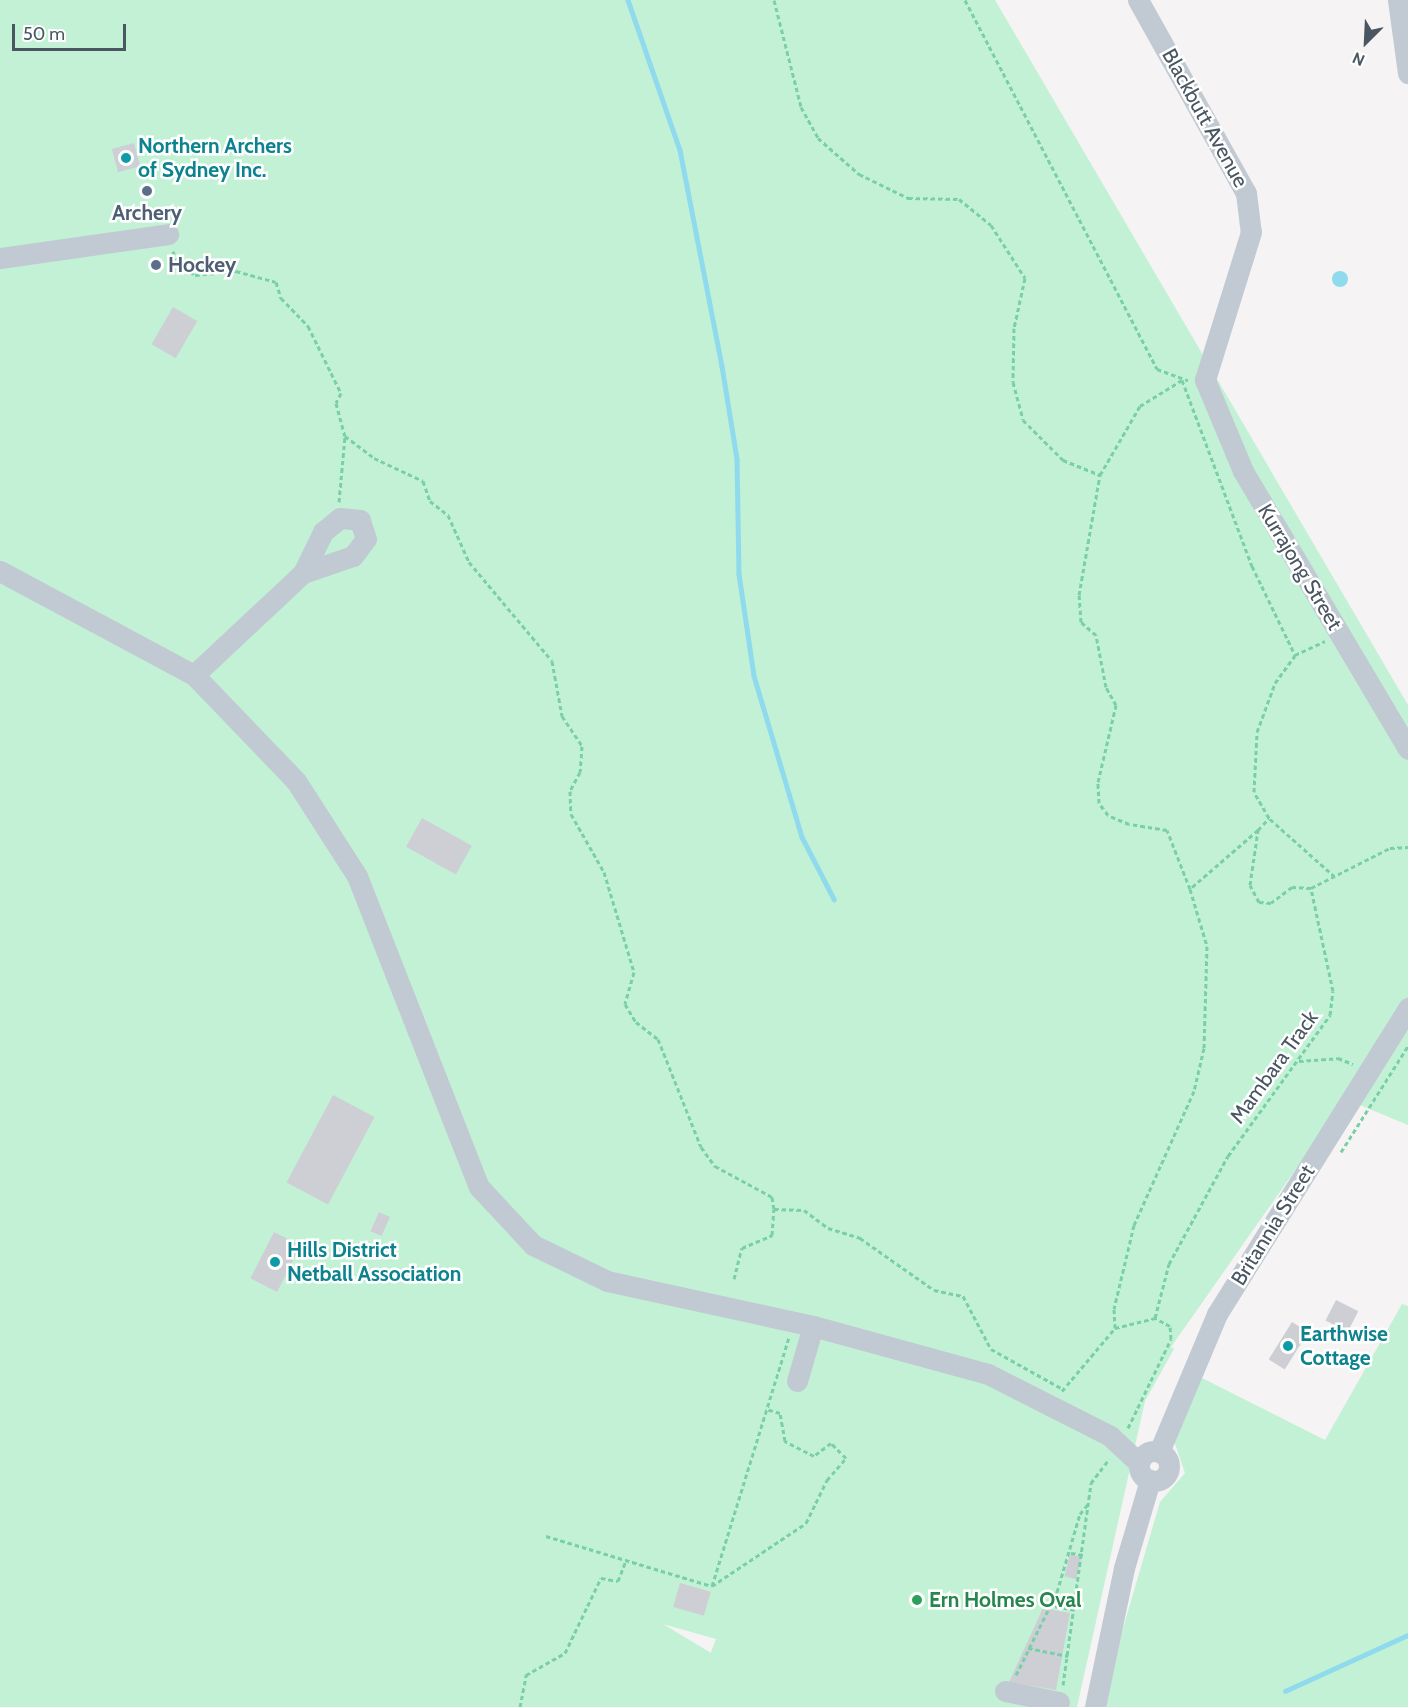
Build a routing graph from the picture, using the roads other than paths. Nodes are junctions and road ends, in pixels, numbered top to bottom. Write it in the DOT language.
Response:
graph roads {
  1 [pos="1138,0"];
  2 [pos="1398,0"];
  3 [pos="1408,72"];
  4 [pos="168,234"];
  5 [pos="0,258"];
  6 [pos="1205,380"];
  7 [pos="0,571"];
  8 [pos="303,573"];
  9 [pos="194,675"];
  10 [pos="1406,742"];
  11 [pos="1408,1008"];
  12 [pos="813,1326"];
  13 [pos="798,1382"];
  14 [pos="1145,1471"];
  15 [pos="1006,1691"];
  16 [pos="1063,1698"];
  17 [pos="1095,1707"];
  1 -- 6 [label="street, Blackbutt Avenue"];
  2 -- 3 [label="street"];
  4 -- 5 [label="street"];
  6 -- 10 [label="street, Kurrajong Street"];
  7 -- 9 [label="street"];
  8 -- 8 [label="street"];
  8 -- 9 [label="street"];
  9 -- 12 [label="street"];
  11 -- 14 [label="street, Britannia Street"];
  12 -- 13 [label="street"];
  12 -- 14 [label="street"];
  14 -- 17 [label="street"];
  15 -- 16 [label="street"];
}
